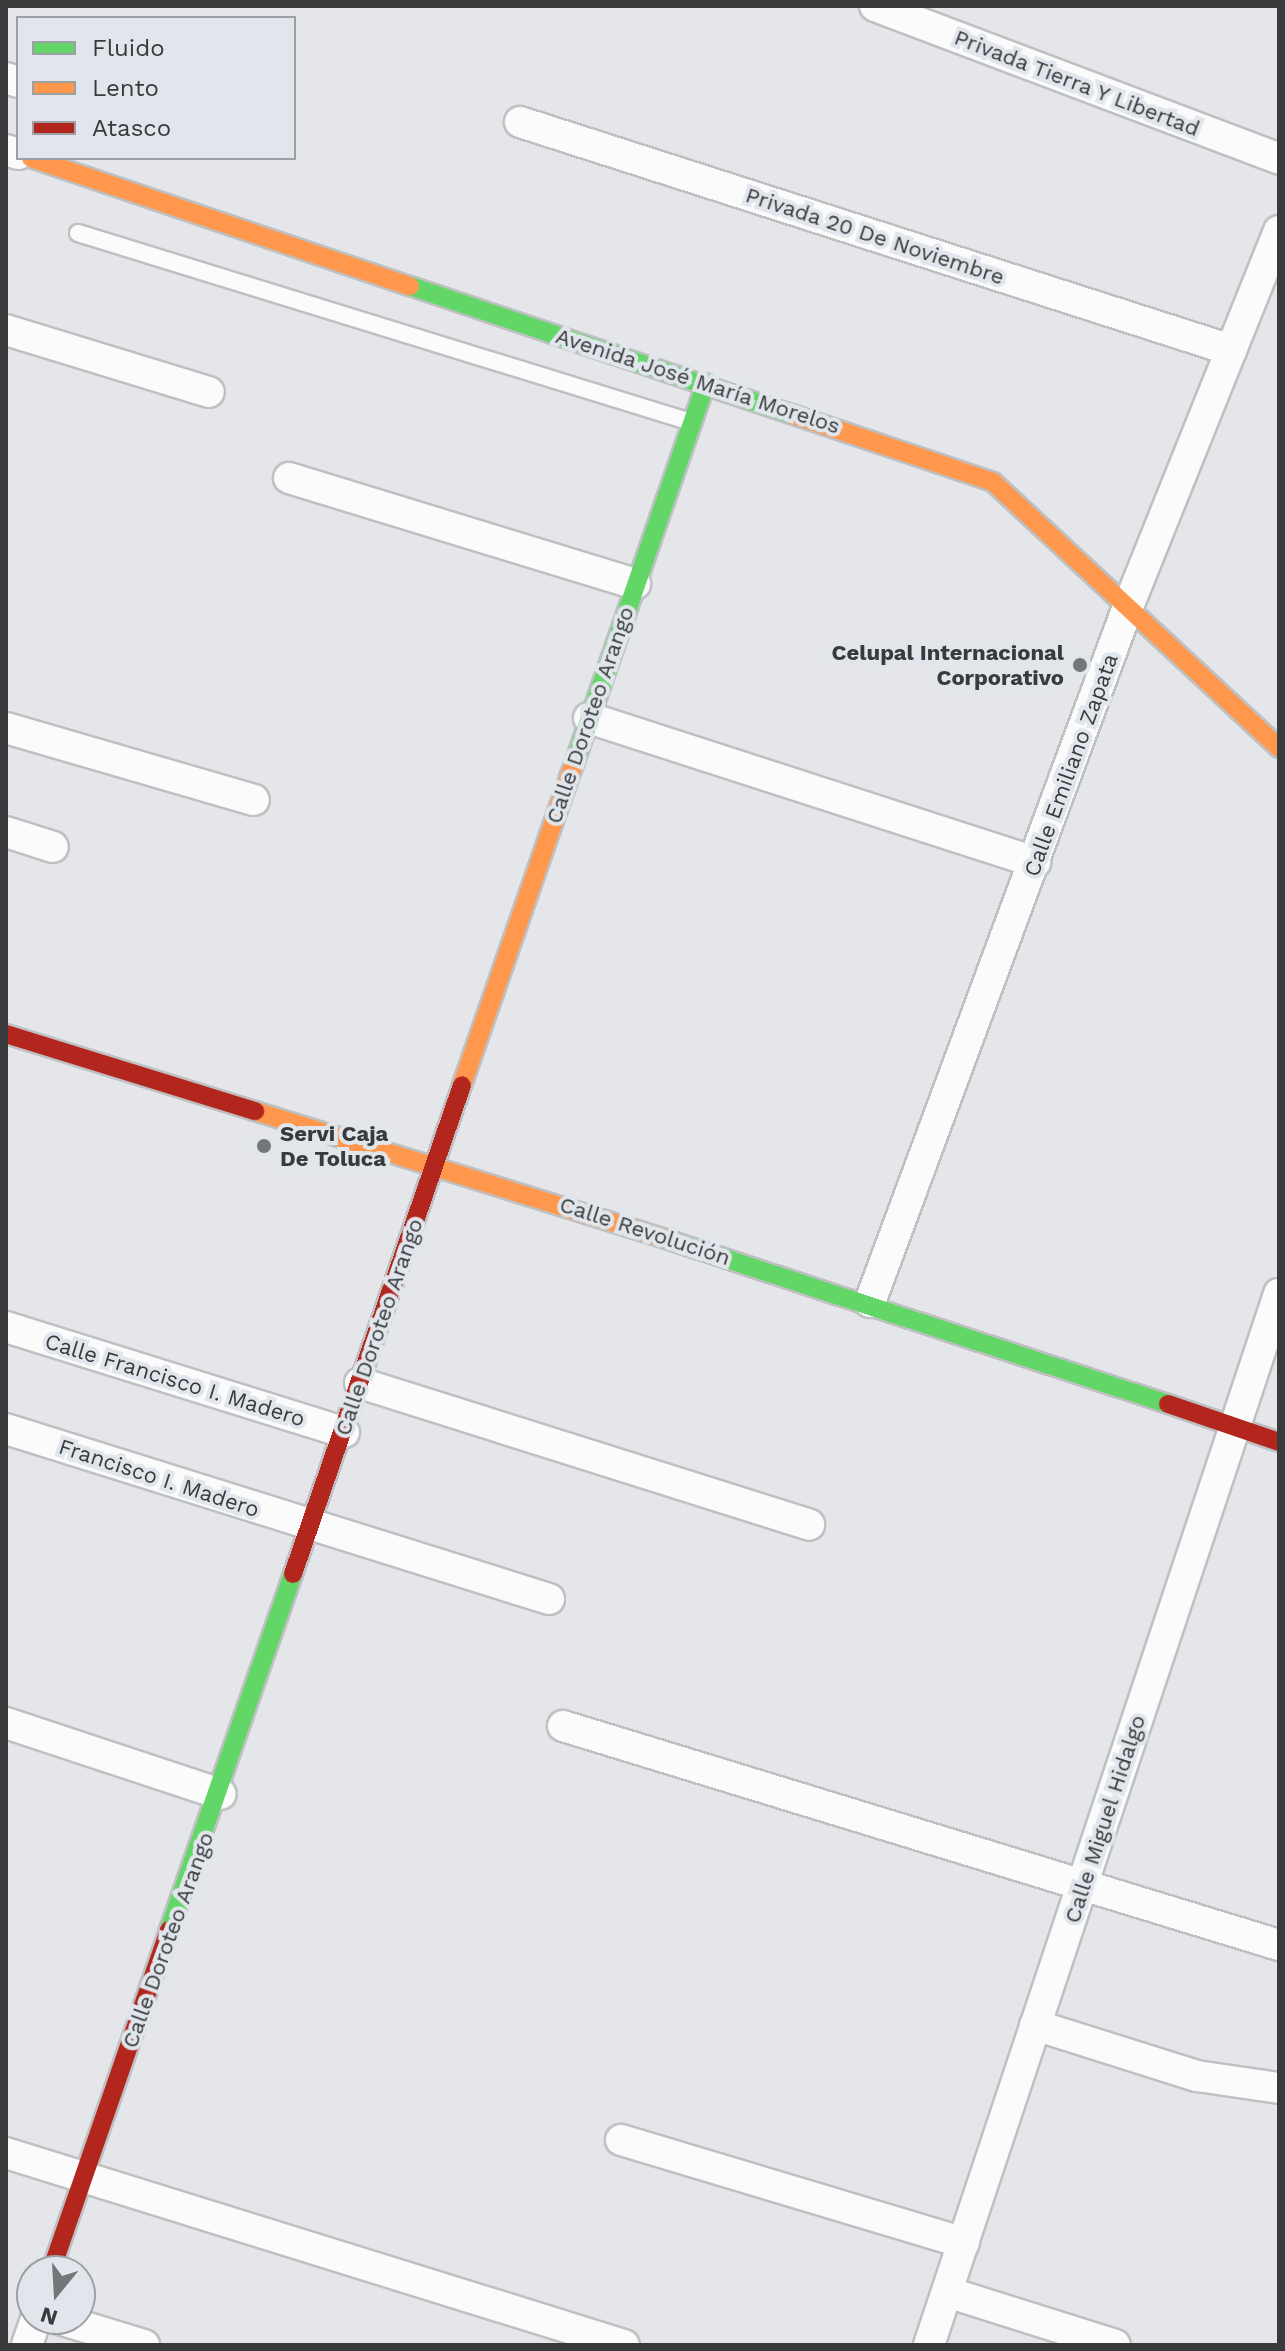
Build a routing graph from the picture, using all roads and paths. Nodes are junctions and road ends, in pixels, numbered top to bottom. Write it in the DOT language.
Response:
graph roads {
  1 [pos="875,6"];
  2 [pos="520,122"];
  3 [pos="1279,159"];
  4 [pos="37,160"];
  5 [pos="1279,231"];
  6 [pos="78,233"];
  7 [pos="6,330"];
  8 [pos="1231,350"];
  9 [pos="706,383"];
  10 [pos="209,392"];
  11 [pos="692,422"];
  12 [pos="289,478"];
  13 [pos="635,584"];
  14 [pos="1129,604"];
  15 [pos="589,718"];
  16 [pos="6,728"];
  17 [pos="1279,748"];
  18 [pos="254,800"];
  19 [pos="6,832"];
  20 [pos="53,847"];
  21 [pos="1035,862"];
  22 [pos="6,1034"];
  23 [pos="434,1163"];
  24 [pos="1279,1294"];
  25 [pos="870,1302"];
  26 [pos="6,1327"];
  27 [pos="360,1383"];
  28 [pos="1230,1427"];
  29 [pos="6,1429"];
  30 [pos="344,1432"];
  31 [pos="1279,1442"];
  32 [pos="809,1525"];
  33 [pos="313,1528"];
  34 [pos="549,1599"];
  35 [pos="6,1723"];
  36 [pos="563,1726"];
  37 [pos="221,1794"];
  38 [pos="1084,1887"];
  39 [pos="1279,1945"];
  40 [pos="1035,2025"];
  41 [pos="1279,2088"];
  42 [pos="621,2140"];
  43 [pos="6,2153"];
  44 [pos="82,2178"];
  45 [pos="964,2243"];
  46 [pos="56,2255"];
  47 [pos="947,2292"];
  48 [pos="96,2330"];
  49 [pos="144,2345"];
  50 [pos="624,2345"];
  51 [pos="929,2345"];
  52 [pos="1115,2345"];
  1 -- 3 [label="street, Privada Tierra Y Libertad"];
  2 -- 8 [label="street, Privada 20 De Noviembre"];
  4 -- 9 [label="street, Avenida José María Morelos"];
  5 -- 8 [label="street, Calle Emiliano Zapata"];
  6 -- 11 [label="lane"];
  7 -- 10 [label="street"];
  8 -- 14 [label="street, Calle Emiliano Zapata"];
  9 -- 11 [label="street, Calle Doroteo Arango"];
  9 -- 14 [label="street, Avenida José María Morelos"];
  11 -- 13 [label="street, Calle Doroteo Arango"];
  12 -- 13 [label="street"];
  13 -- 15 [label="street, Calle Doroteo Arango"];
  14 -- 17 [label="street, Avenida José María Morelos"];
  14 -- 21 [label="street, Calle Emiliano Zapata"];
  15 -- 21 [label="street"];
  15 -- 23 [label="street, Calle Doroteo Arango"];
  16 -- 18 [label="street"];
  19 -- 20 [label="street"];
  21 -- 25 [label="street, Calle Emiliano Zapata"];
  22 -- 23 [label="street, Calle Revolución"];
  23 -- 25 [label="street, Calle Revolución"];
  23 -- 27 [label="street, Calle Doroteo Arango"];
  24 -- 28 [label="street, Calle Miguel Hidalgo"];
  25 -- 28 [label="street, Calle Revolución"];
  26 -- 30 [label="street, Calle Francisco I. Madero"];
  27 -- 30 [label="street, Calle Doroteo Arango"];
  27 -- 32 [label="street"];
  28 -- 31 [label="street, Calle Revolución"];
  28 -- 38 [label="street, Calle Miguel Hidalgo"];
  29 -- 33 [label="street, Francisco I. Madero"];
  30 -- 33 [label="street, Calle Doroteo Arango"];
  33 -- 34 [label="street, Francisco I. Madero"];
  33 -- 37 [label="street, Calle Doroteo Arango"];
  35 -- 37 [label="street"];
  36 -- 38 [label="street"];
  37 -- 44 [label="street, Calle Doroteo Arango"];
  38 -- 39 [label="street"];
  38 -- 40 [label="street, Calle Miguel Hidalgo"];
  40 -- 41 [label="street"];
  40 -- 45 [label="street, Calle Miguel Hidalgo"];
  42 -- 45 [label="street"];
  43 -- 44 [label="street"];
  44 -- 46 [label="street, Calle Doroteo Arango"];
  44 -- 50 [label="street"];
  45 -- 47 [label="street, Calle Miguel Hidalgo"];
  47 -- 51 [label="street, Calle Miguel Hidalgo"];
  47 -- 52 [label="street"];
  48 -- 49 [label="street"];
}
